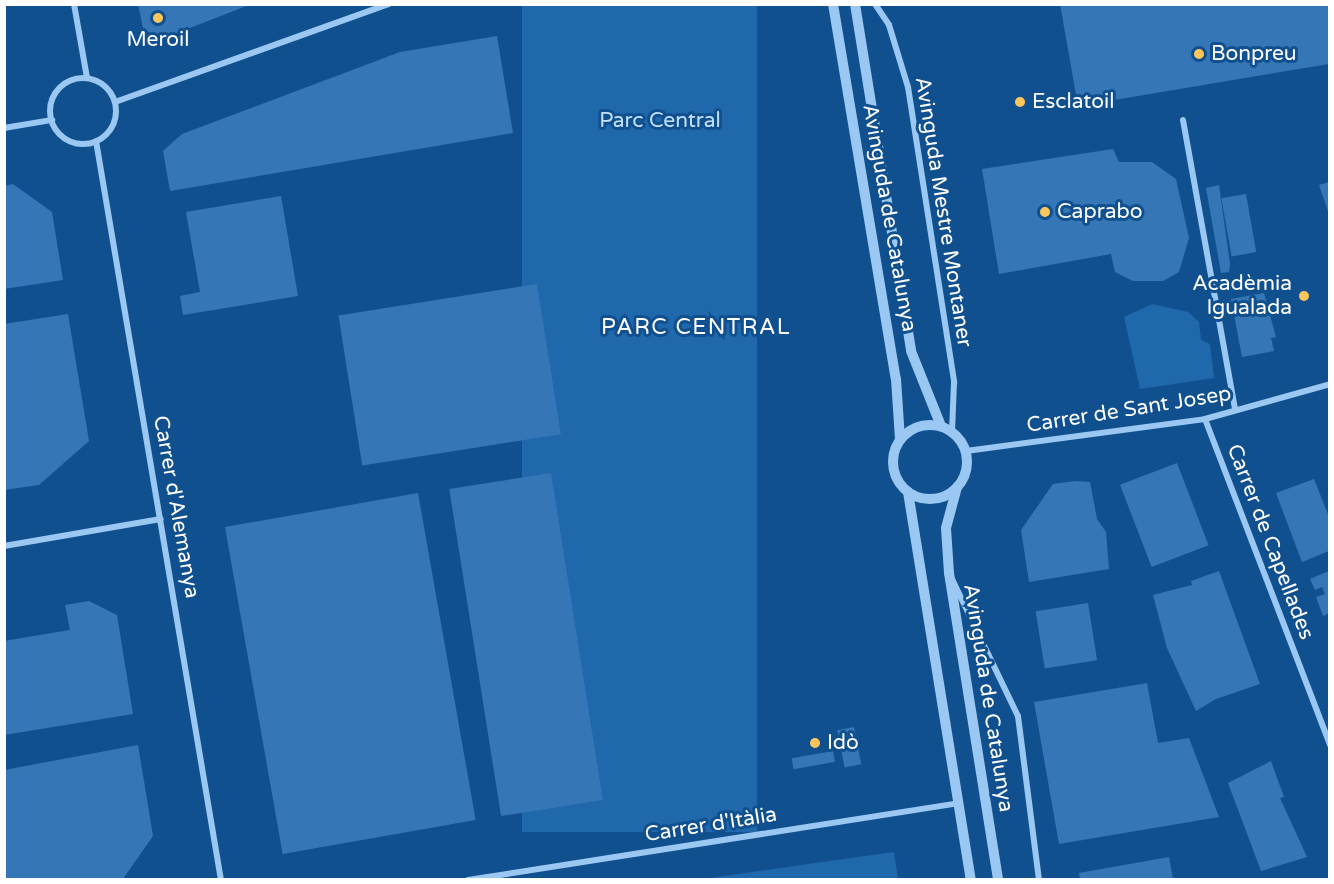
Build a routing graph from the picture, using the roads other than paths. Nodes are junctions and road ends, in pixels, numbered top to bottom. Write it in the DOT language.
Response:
graph roads {
  1 [pos="74,4"];
  2 [pos="389,4"];
  3 [pos="833,4"];
  4 [pos="855,4"];
  5 [pos="875,4"];
  6 [pos="87,78"];
  7 [pos="115,102"];
  8 [pos="52,120"];
  9 [pos="1183,120"];
  10 [pos="4,128"];
  11 [pos="96,141"];
  12 [pos="1329,384"];
  13 [pos="1235,410"];
  14 [pos="1204,419"];
  15 [pos="941,426"];
  16 [pos="952,432"];
  17 [pos="900,439"];
  18 [pos="966,452"];
  19 [pos="957,487"];
  20 [pos="908,492"];
  21 [pos="161,519"];
  22 [pos="4,546"];
  23 [pos="949,573"];
  24 [pos="1329,745"];
  25 [pos="958,803"];
  26 [pos="221,879"];
  27 [pos="468,879"];
  28 [pos="971,879"];
  29 [pos="998,879"];
  30 [pos="1039,879"];
  1 -- 6 [label="street"];
  2 -- 7 [label="street"];
  3 -- 17 [label="street, Avinguda de Catalunya"];
  4 -- 15 [label="street, Avinguda de Catalunya"];
  5 -- 16 [label="street, Avinguda Mestre Montaner"];
  6 -- 7 [label="street"];
  6 -- 8 [label="street"];
  7 -- 11 [label="street"];
  8 -- 10 [label="street"];
  8 -- 11 [label="street"];
  9 -- 13 [label="street"];
  11 -- 21 [label="street, Carrer d'Alemanya"];
  12 -- 13 [label="street, Carrer de Sant Josep"];
  13 -- 14 [label="street, Carrer de Sant Josep"];
  14 -- 18 [label="street, Carrer de Sant Josep"];
  14 -- 24 [label="street, Carrer de Capellades"];
  15 -- 16 [label="street"];
  15 -- 17 [label="street"];
  16 -- 18 [label="street"];
  17 -- 20 [label="street"];
  18 -- 19 [label="street"];
  19 -- 20 [label="street"];
  19 -- 23 [label="street, Avinguda de Catalunya"];
  20 -- 25 [label="street"];
  21 -- 22 [label="street"];
  21 -- 26 [label="street, Carrer d'Alemanya"];
  23 -- 29 [label="street, Avinguda de Catalunya"];
  23 -- 30 [label="street"];
  25 -- 27 [label="street, Carrer d'Itàlia"];
  25 -- 28 [label="street"];
}
